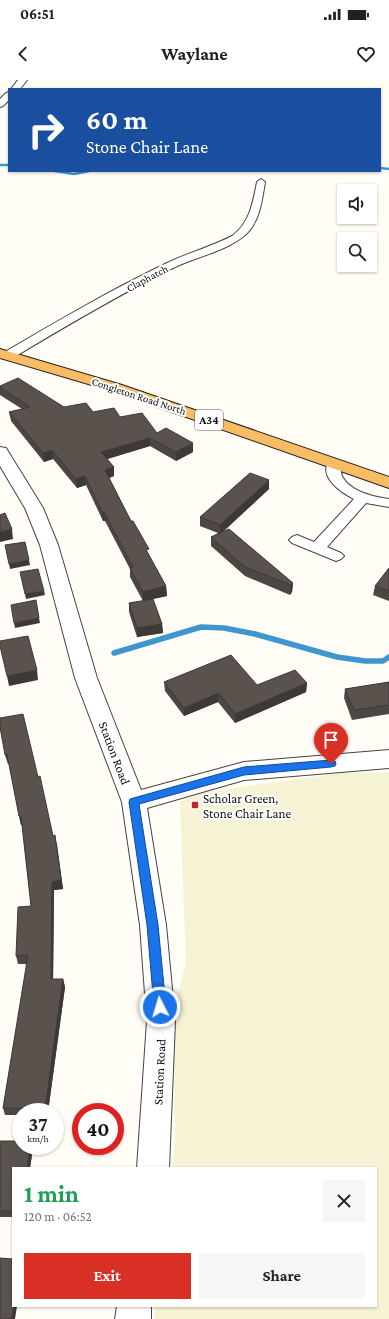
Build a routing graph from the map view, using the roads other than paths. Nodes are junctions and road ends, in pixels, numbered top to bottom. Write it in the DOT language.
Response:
graph roads {
  1 [pos="23,80"];
  2 [pos="16,88"];
  3 [pos="8,96"];
  4 [pos="0,104"];
  5 [pos="261,182"];
  6 [pos="3,355"];
  7 [pos="0,452"];
  8 [pos="334,464"];
  9 [pos="389,483"];
  10 [pos="363,497"];
  11 [pos="389,503"];
  12 [pos="297,540"];
  13 [pos="317,548"];
  14 [pos="336,556"];
  15 [pos="389,759"];
  16 [pos="134,802"];
  17 [pos="153,1167"];
  18 [pos="134,1307"];
  19 [pos="133,1319"];
  1 -- 2 [label="street"];
  3 -- 4 [label="street"];
  5 -- 6 [label="street, Claphatch"];
  6 -- 8 [label="highway, Congleton Road North / A34"];
  7 -- 16 [label="street, Station Road"];
  8 -- 9 [label="highway, Congleton Road North / A34"];
  8 -- 10 [label="street"];
  10 -- 11 [label="street"];
  10 -- 13 [label="street"];
  12 -- 13 [label="street"];
  13 -- 14 [label="street"];
  15 -- 16 [label="street"];
  16 -- 17 [label="street, Station Road"];
  18 -- 19 [label="street"];
}
